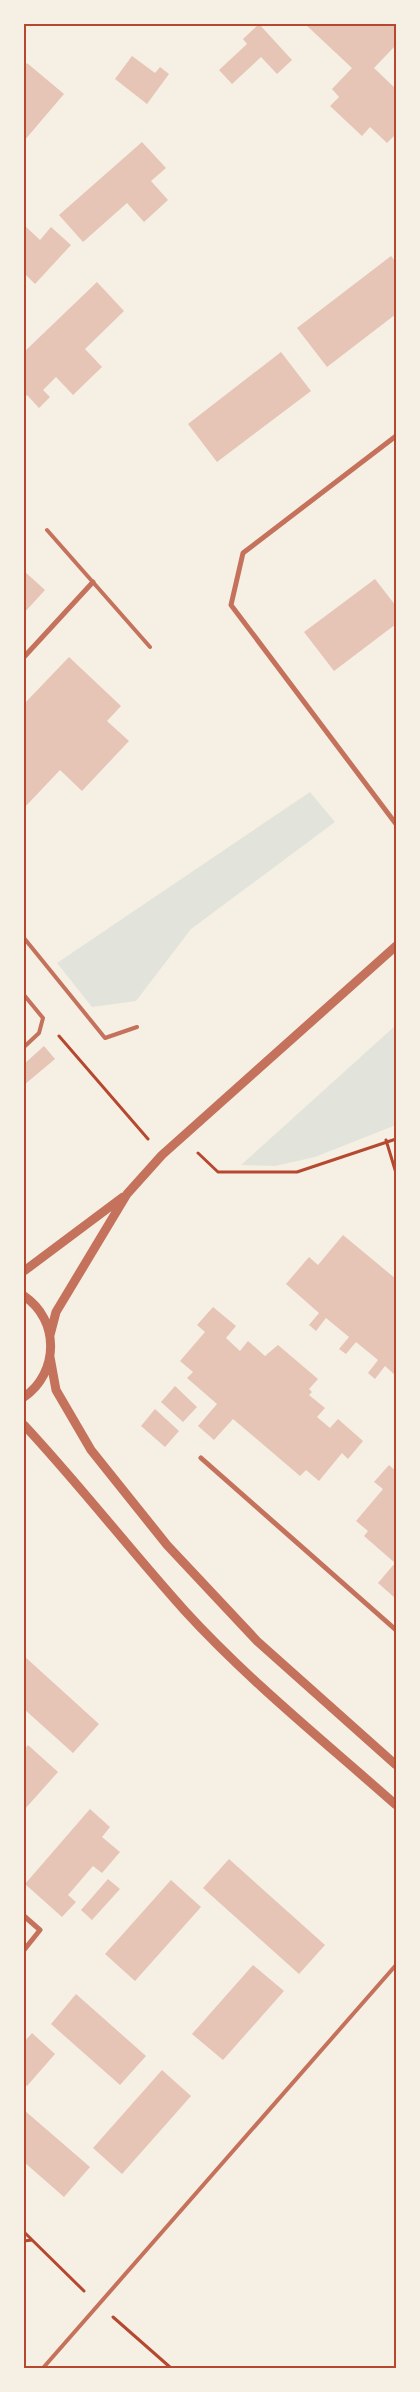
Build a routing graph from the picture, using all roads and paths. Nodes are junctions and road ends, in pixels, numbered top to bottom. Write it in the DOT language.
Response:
graph roads {
  1 [pos="396,436"];
  2 [pos="46,530"];
  3 [pos="93,582"];
  4 [pos="150,647"];
  5 [pos="24,657"];
  6 [pos="396,824"];
  7 [pos="24,938"];
  8 [pos="396,946"];
  9 [pos="24,995"];
  10 [pos="44,1018"];
  11 [pos="137,1027"];
  12 [pos="24,1047"];
  13 [pos="181,1135"];
  14 [pos="396,1138"];
  15 [pos="386,1140"];
  16 [pos="162,1154"];
  17 [pos="396,1172"];
  18 [pos="127,1194"];
  19 [pos="24,1271"];
  20 [pos="24,1296"];
  21 [pos="50,1335"];
  22 [pos="50,1358"];
  23 [pos="24,1397"];
  24 [pos="24,1425"];
  25 [pos="201,1458"];
  26 [pos="396,1630"];
  27 [pos="396,1765"];
  28 [pos="396,1805"];
  29 [pos="24,1916"];
  30 [pos="24,1950"];
  31 [pos="396,1965"];
  32 [pos="33,2240"];
  33 [pos="24,2241"];
  34 [pos="43,2368"];
  1 -- 6 [label="street"];
  2 -- 3 [label="lane"];
  3 -- 4 [label="lane"];
  3 -- 5 [label="street"];
  7 -- 11 [label="lane"];
  8 -- 13 [label="street"];
  9 -- 10 [label="lane"];
  10 -- 12 [label="lane"];
  10 -- 16 [label="path"];
  13 -- 15 [label="path"];
  13 -- 16 [label="street"];
  14 -- 15 [label="path"];
  15 -- 17 [label="path"];
  16 -- 18 [label="street"];
  18 -- 19 [label="street"];
  18 -- 21 [label="street"];
  20 -- 21 [label="street"];
  21 -- 22 [label="street"];
  22 -- 23 [label="street"];
  22 -- 27 [label="street"];
  24 -- 28 [label="street"];
  25 -- 26 [label="street"];
  29 -- 30 [label="street"];
  31 -- 34 [label="lane"];
  32 -- 33 [label="path"];
}
